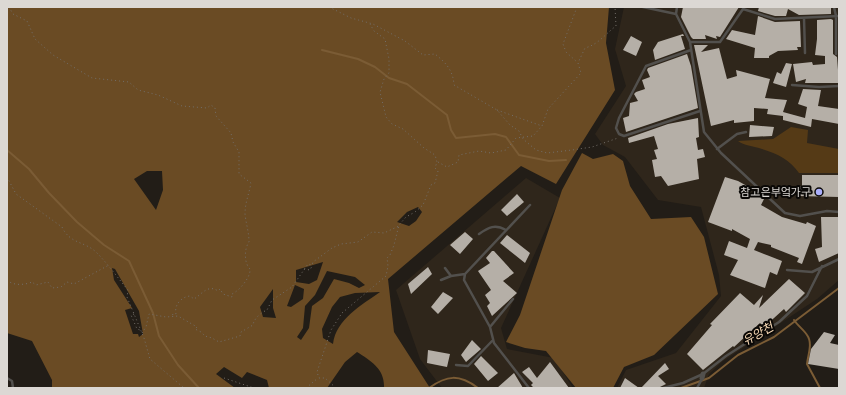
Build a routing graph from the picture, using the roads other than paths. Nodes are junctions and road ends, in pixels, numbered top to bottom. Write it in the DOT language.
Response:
graph roads {
  1 [pos="643,7"];
  2 [pos="677,7"];
  3 [pos="834,7"];
  4 [pos="743,8"];
  5 [pos="676,14"];
  6 [pos="837,16"];
  7 [pos="804,18"];
  8 [pos="690,42"];
  9 [pos="691,50"];
  10 [pos="805,53"];
  11 [pos="836,54"];
  12 [pos="792,85"];
  13 [pos="839,86"];
  14 [pos="700,111"];
  15 [pos="746,132"];
  16 [pos="717,149"];
  17 [pos="530,205"];
  18 [pos="839,212"];
  19 [pos="506,230"];
  20 [pos="479,234"];
  21 [pos="839,258"];
  22 [pos="822,266"];
  23 [pos="445,268"];
  24 [pos="787,270"];
  25 [pos="465,274"];
  26 [pos="451,276"];
  27 [pos="441,280"];
  28 [pos="513,299"];
  29 [pos="490,327"];
  30 [pos="493,340"];
  31 [pos="456,365"];
  32 [pos="703,376"];
  33 [pos="7,378"];
  34 [pos="13,388"];
  35 [pos="530,388"];
  36 [pos="663,388"];
  37 [pos="697,388"];
  1 -- 5 [label="lane"];
  2 -- 5 [label="lane"];
  3 -- 6 [label="lane"];
  4 -- 7 [label="lane"];
  4 -- 8 [label="lane"];
  5 -- 8 [label="lane"];
  6 -- 7 [label="lane"];
  6 -- 11 [label="lane"];
  7 -- 10 [label="lane"];
  8 -- 9 [label="lane"];
  9 -- 14 [label="lane"];
  9 -- 14 [label="lane"];
  12 -- 13 [label="lane"];
  14 -- 16 [label="lane"];
  15 -- 16 [label="lane"];
  16 -- 18 [label="lane"];
  17 -- 19 [label="lane"];
  19 -- 20 [label="lane"];
  19 -- 25 [label="lane"];
  21 -- 22 [label="lane"];
  22 -- 24 [label="lane"];
  22 -- 32 [label="lane"];
  23 -- 26 [label="lane"];
  25 -- 26 [label="lane"];
  25 -- 29 [label="lane"];
  26 -- 27 [label="lane"];
  28 -- 29 [label="lane"];
  29 -- 30 [label="lane"];
  30 -- 31 [label="lane"];
  30 -- 35 [label="lane"];
  32 -- 36 [label="lane"];
  32 -- 37 [label="lane"];
  33 -- 34 [label="lane"];
}
